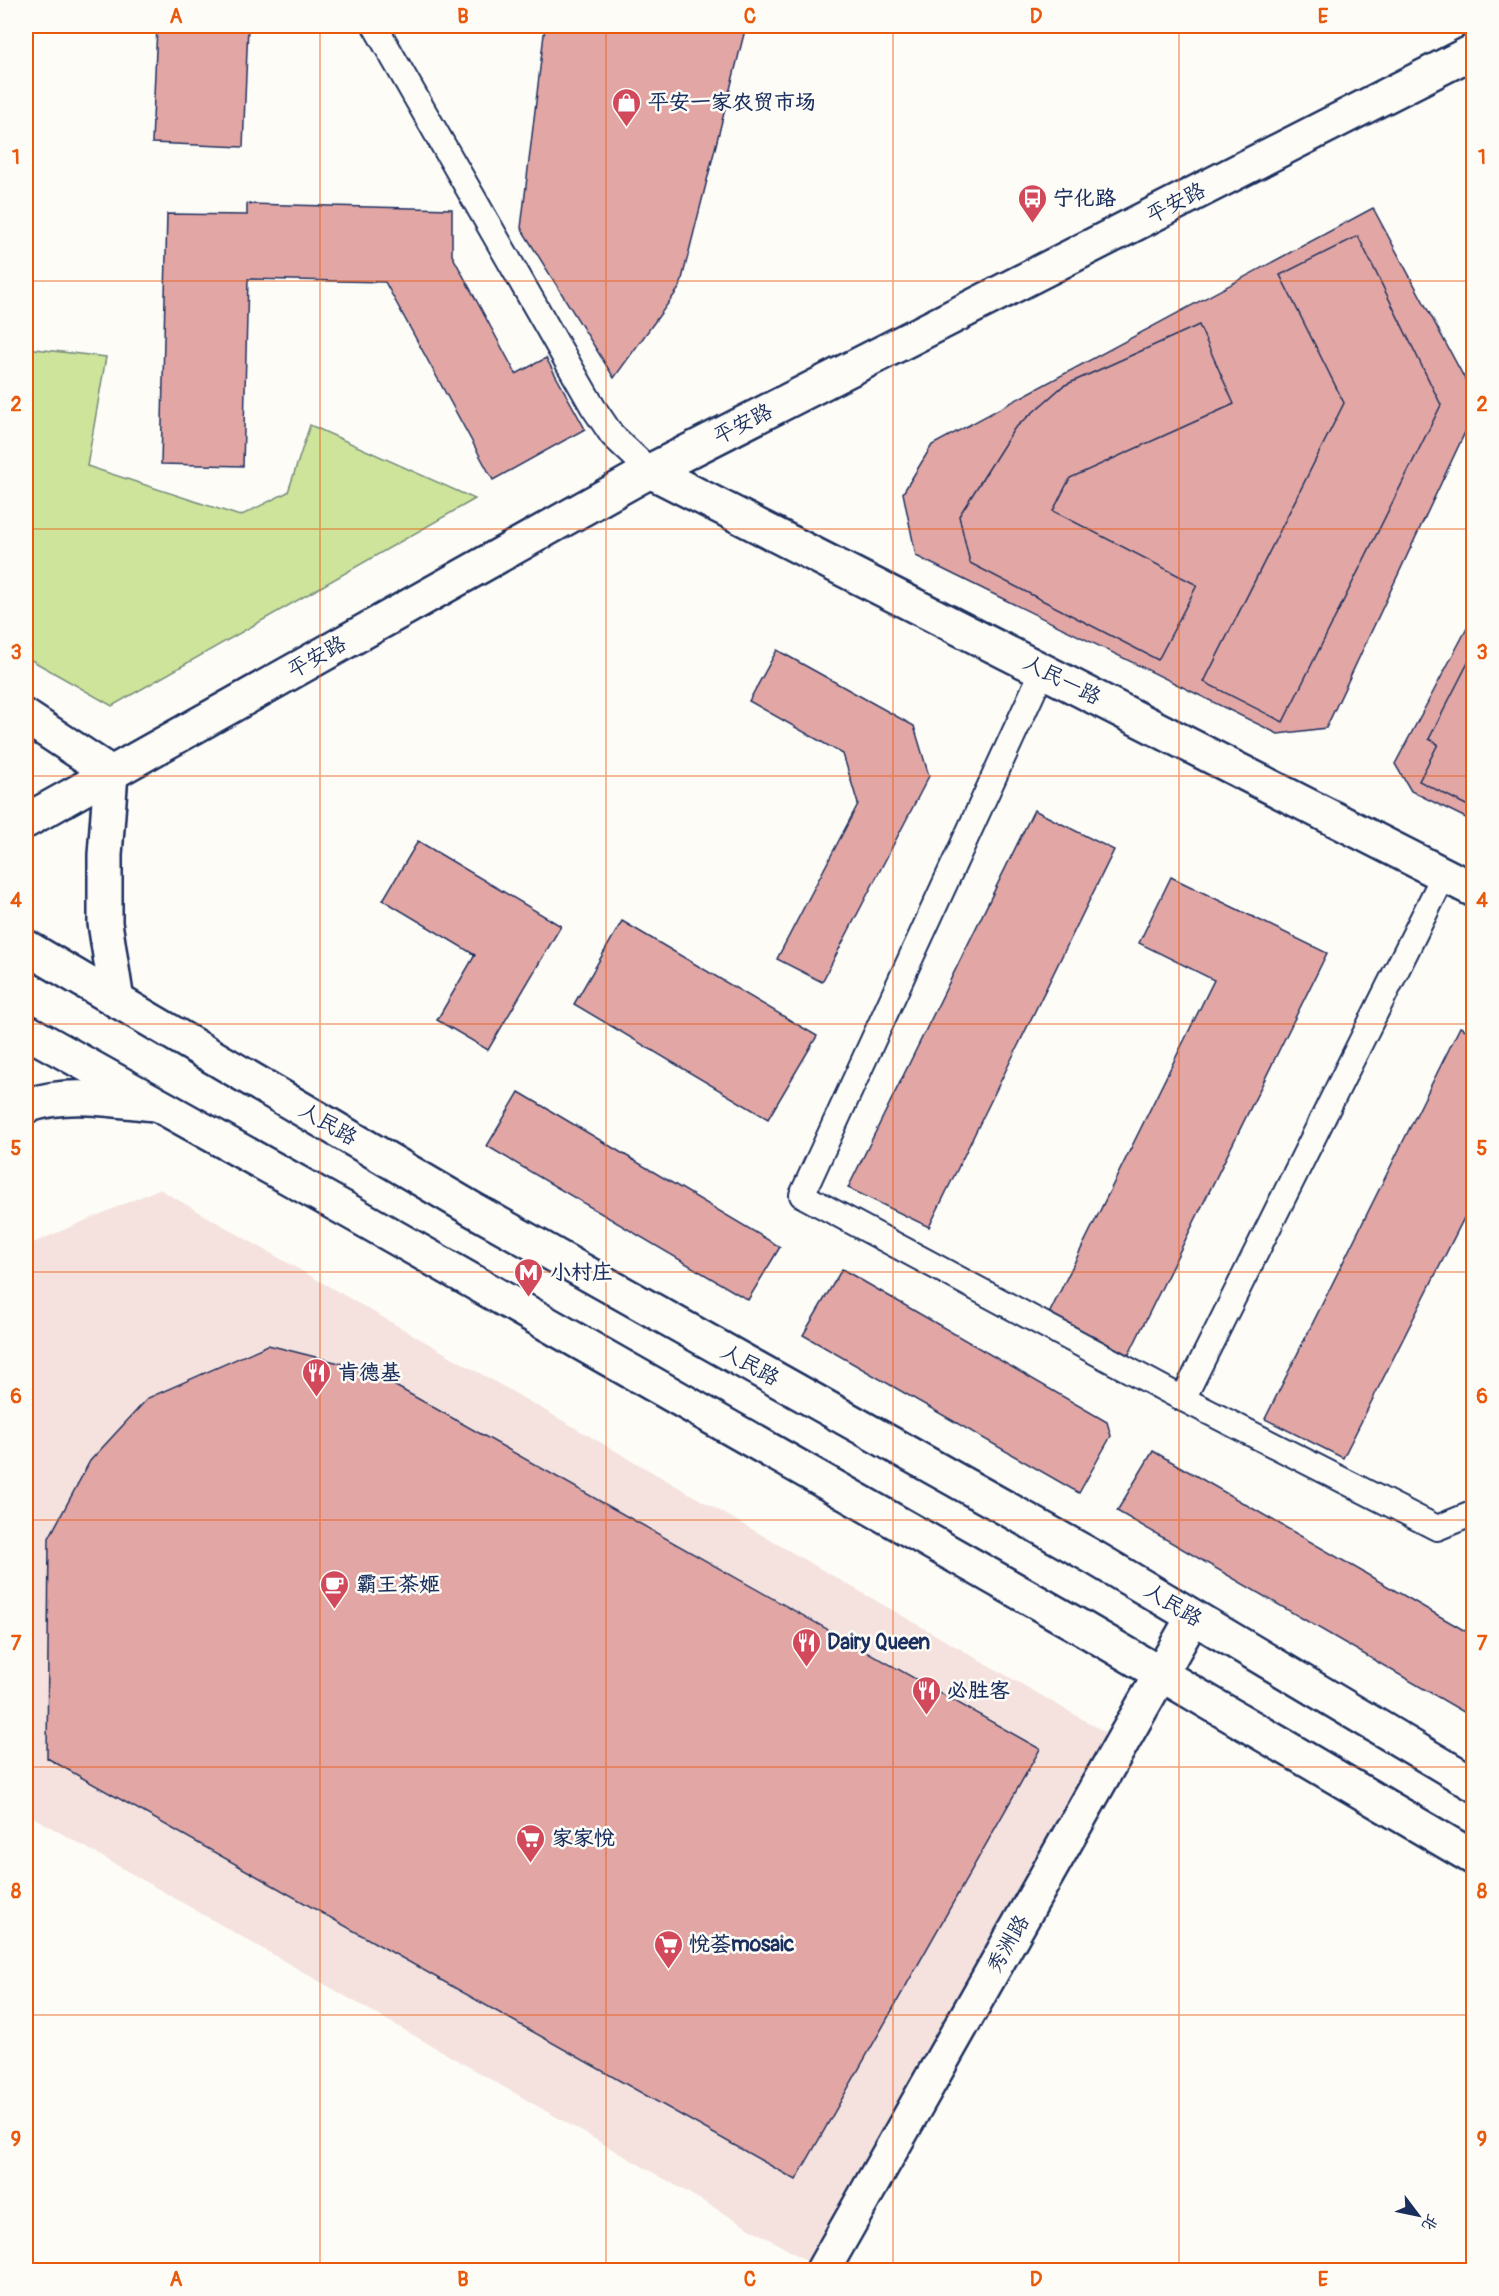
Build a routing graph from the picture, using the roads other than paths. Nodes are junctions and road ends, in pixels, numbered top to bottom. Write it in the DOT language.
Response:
graph roads {
  1 [pos="375,26"];
  2 [pos="1473,51"];
  3 [pos="650,471"];
  4 [pos="1042,670"];
  5 [pos="26,717"];
  6 [pos="111,773"];
  7 [pos="26,821"];
  8 [pos="1444,875"];
  9 [pos="1473,890"];
  10 [pos="26,947"];
  11 [pos="117,1001"];
  12 [pos="26,1031"];
  13 [pos="154,1104"];
  14 [pos="26,1106"];
  15 [pos="1184,1399"];
  16 [pos="1473,1513"];
  17 [pos="1193,1617"];
  18 [pos="1162,1674"];
  19 [pos="1473,1784"];
  20 [pos="1473,1858"];
  21 [pos="823,2271"];
  1 -- 3 [label="lane"];
  2 -- 3 [label="main road, 平安路"];
  3 -- 4 [label="main road, 人民一路"];
  3 -- 6 [label="main road, 平安路"];
  4 -- 8 [label="main road, 人民一路"];
  4 -- 15 [label="lane"];
  5 -- 6 [label="main road"];
  6 -- 7 [label="main road, 平安路"];
  6 -- 11 [label="main road"];
  8 -- 9 [label="main road, 人民一路"];
  8 -- 15 [label="lane"];
  10 -- 11 [label="main road, 人民路"];
  11 -- 17 [label="main road, 人民路"];
  12 -- 13 [label="main road"];
  13 -- 14 [label="main road"];
  13 -- 18 [label="main road"];
  15 -- 16 [label="lane"];
  17 -- 18 [label="main road, 秀洲路"];
  17 -- 19 [label="main road, 人民路"];
  18 -- 20 [label="main road"];
  18 -- 21 [label="main road, 秀洲路"];
}
